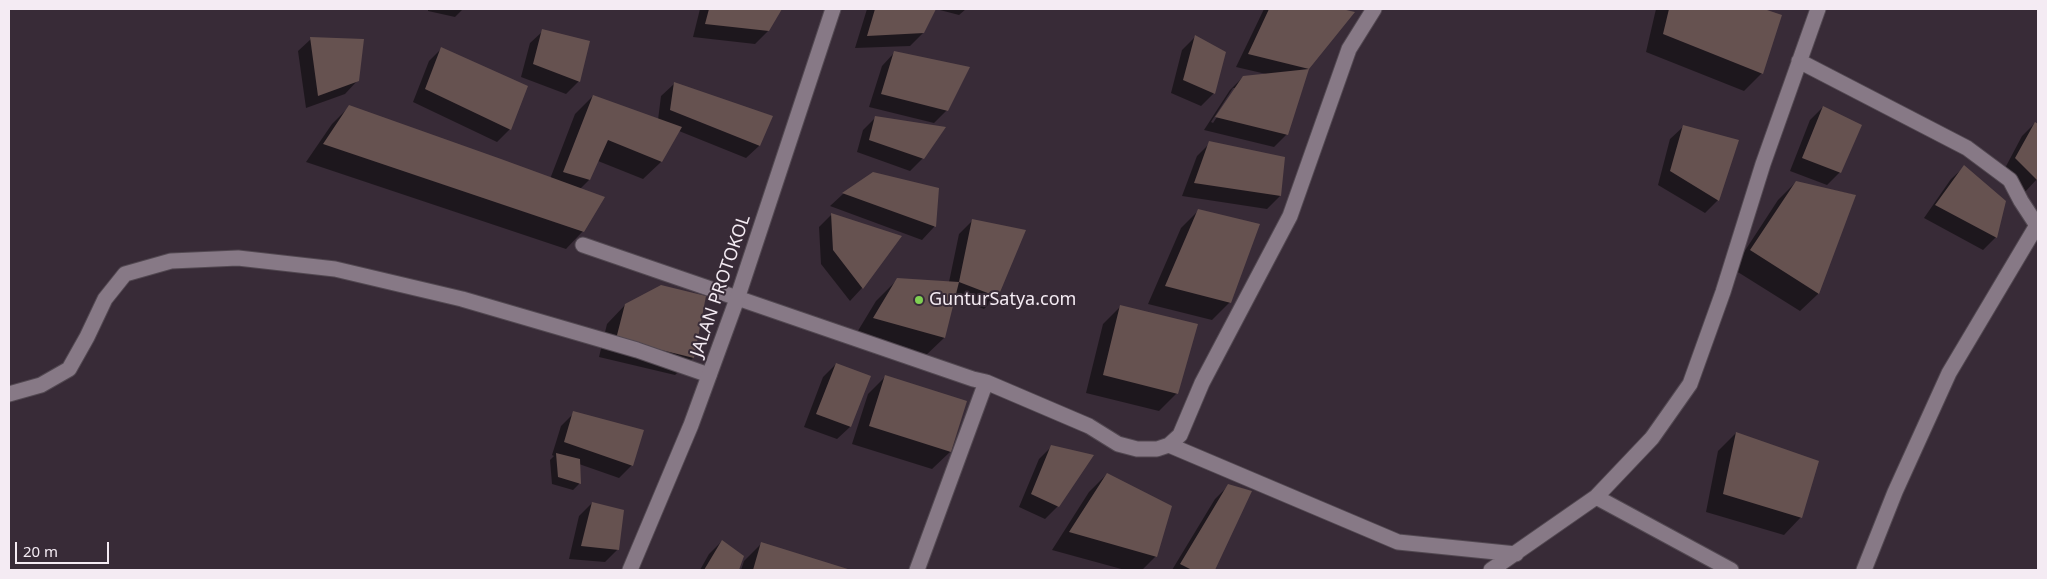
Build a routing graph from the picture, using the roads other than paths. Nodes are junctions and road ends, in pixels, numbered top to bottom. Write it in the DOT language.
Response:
graph roads {
  1 [pos="833,9"];
  2 [pos="1374,9"];
  3 [pos="1818,9"];
  4 [pos="1799,62"];
  5 [pos="2037,226"];
  6 [pos="583,246"];
  7 [pos="737,299"];
  8 [pos="709,375"];
  9 [pos="986,382"];
  10 [pos="9,394"];
  11 [pos="1169,445"];
  12 [pos="1596,497"];
  13 [pos="1516,554"];
  14 [pos="630,570"];
  15 [pos="917,570"];
  16 [pos="1491,570"];
  17 [pos="1732,570"];
  18 [pos="1864,570"];
  1 -- 7 [label="street, JALAN PROTOKOL"];
  2 -- 11 [label="street"];
  3 -- 4 [label="street"];
  4 -- 5 [label="street"];
  4 -- 12 [label="street"];
  5 -- 18 [label="street"];
  6 -- 7 [label="street"];
  7 -- 8 [label="street, JALAN PROTOKOL"];
  7 -- 9 [label="street"];
  8 -- 10 [label="street"];
  8 -- 14 [label="street, JALAN PROTOKOL"];
  9 -- 11 [label="street"];
  9 -- 15 [label="street"];
  11 -- 13 [label="street"];
  12 -- 13 [label="street"];
  12 -- 17 [label="street"];
  13 -- 16 [label="street"];
}
